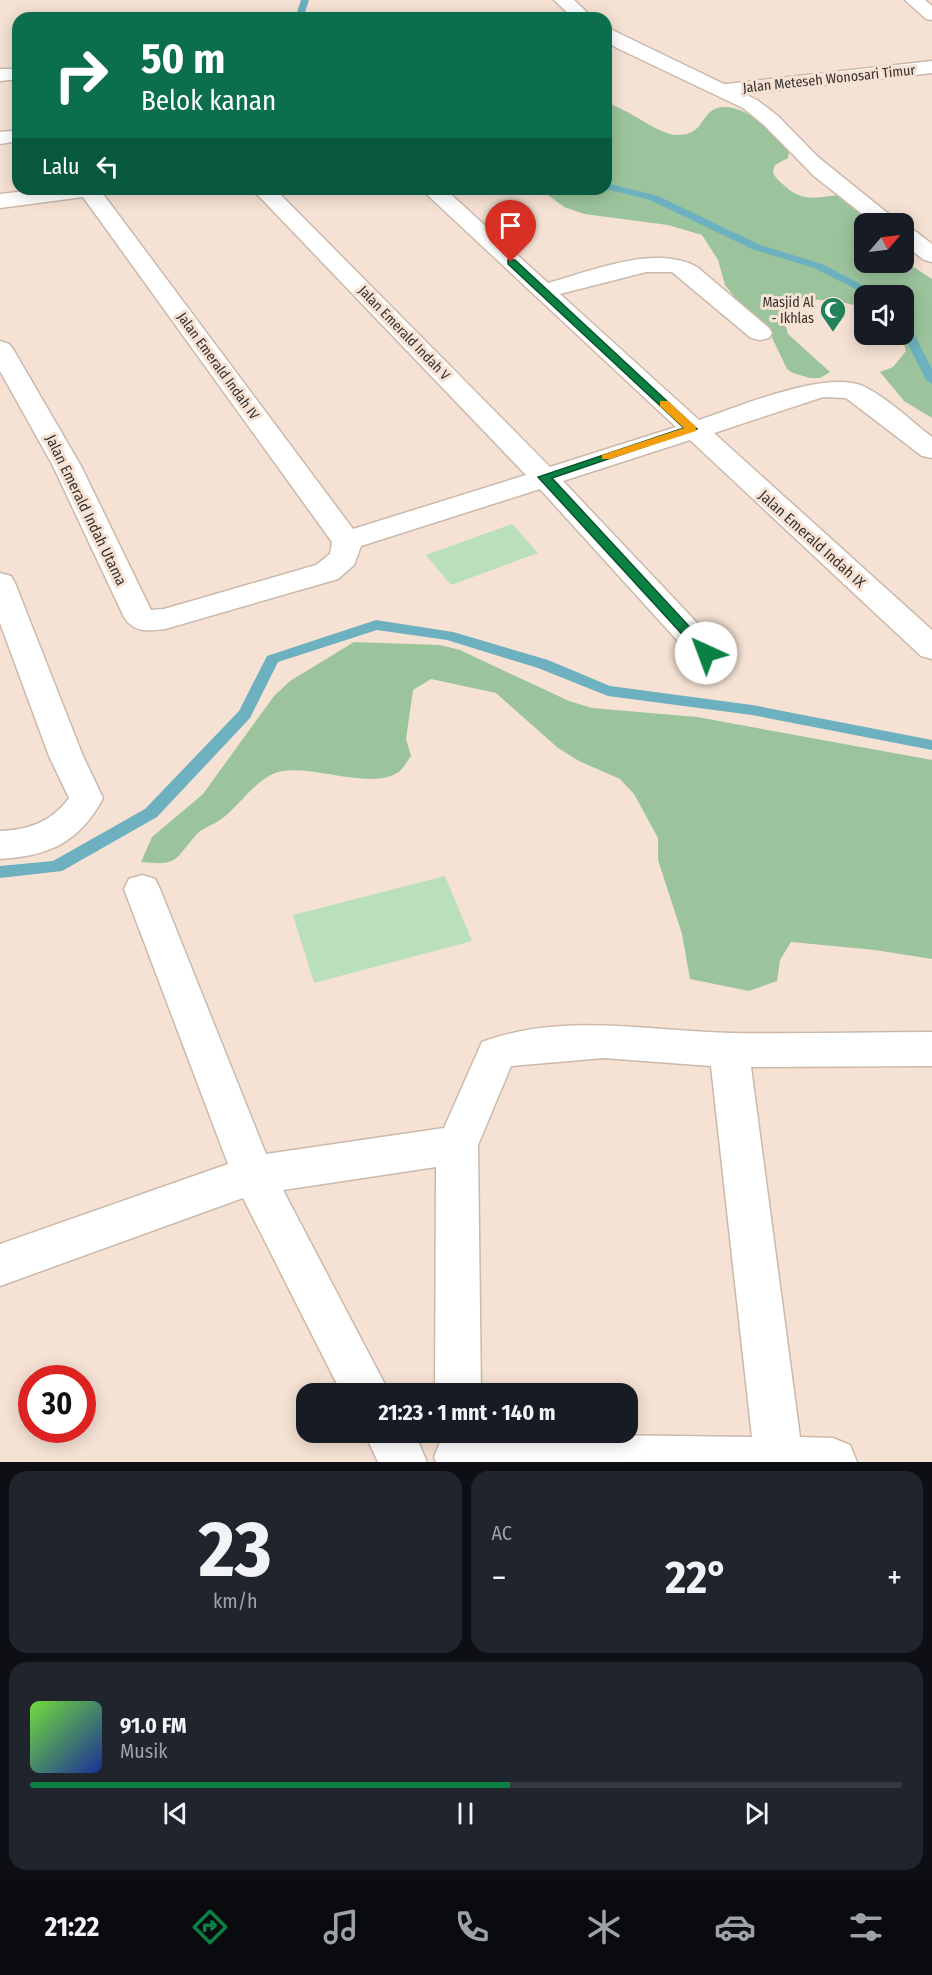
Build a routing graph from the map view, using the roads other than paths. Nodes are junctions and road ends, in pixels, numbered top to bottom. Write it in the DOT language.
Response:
graph roads {
  1 [pos="563,0"];
  2 [pos="914,0"];
  3 [pos="577,12"];
  4 [pos="932,15"];
  5 [pos="612,37"];
  6 [pos="932,67"];
  7 [pos="911,70"];
  8 [pos="932,85"];
  9 [pos="726,90"];
  10 [pos="46,195"];
  11 [pos="96,195"];
  12 [pos="269,195"];
  13 [pos="439,195"];
  14 [pos="0,201"];
  15 [pos="876,213"];
  16 [pos="914,241"];
  17 [pos="932,255"];
  18 [pos="543,291"];
  19 [pos="760,333"];
  20 [pos="0,350"];
  21 [pos="692,429"];
  22 [pos="932,450"];
  23 [pos="544,477"];
  24 [pos="347,541"];
  25 [pos="0,583"];
  26 [pos="932,648"];
  27 [pos="706,653"];
  28 [pos="0,845"];
  29 [pos="142,889"];
  30 [pos="932,1049"];
  31 [pos="729,1050"];
  32 [pos="457,1145"];
  33 [pos="254,1175"];
  34 [pos="0,1265"];
  35 [pos="361,1383"];
  36 [pos="458,1383"];
  37 [pos="394,1443"];
  38 [pos="458,1450"];
  39 [pos="779,1460"];
  40 [pos="403,1462"];
  41 [pos="833,1462"];
  1 -- 3 [label="street"];
  2 -- 4 [label="street"];
  5 -- 9 [label="street"];
  6 -- 7 [label="street, Jalan Meteseh Wonosari Timur"];
  7 -- 8 [label="street"];
  7 -- 9 [label="street, Jalan Meteseh Wonosari Timur"];
  9 -- 15 [label="street"];
  10 -- 14 [label="street"];
  11 -- 24 [label="street, Jalan Emerald Indah IV"];
  12 -- 23 [label="street, Jalan Emerald Indah V"];
  13 -- 18 [label="street, Jalan Emerald Indah IX"];
  16 -- 17 [label="street"];
  18 -- 19 [label="street"];
  18 -- 21 [label="street, Jalan Emerald Indah IX"];
  20 -- 24 [label="street, Jalan Emerald Indah Utama"];
  21 -- 22 [label="street"];
  21 -- 23 [label="street"];
  21 -- 26 [label="street, Jalan Emerald Indah IX"];
  23 -- 24 [label="street"];
  23 -- 27 [label="street, Jalan Emerald Indah V"];
  25 -- 28 [label="street"];
  29 -- 33 [label="street"];
  30 -- 31 [label="street"];
  31 -- 32 [label="street"];
  31 -- 39 [label="street"];
  32 -- 33 [label="street"];
  32 -- 36 [label="street"];
  33 -- 34 [label="street"];
  33 -- 35 [label="street"];
  37 -- 40 [label="street"];
  38 -- 39 [label="street"];
  39 -- 41 [label="street"];
}
